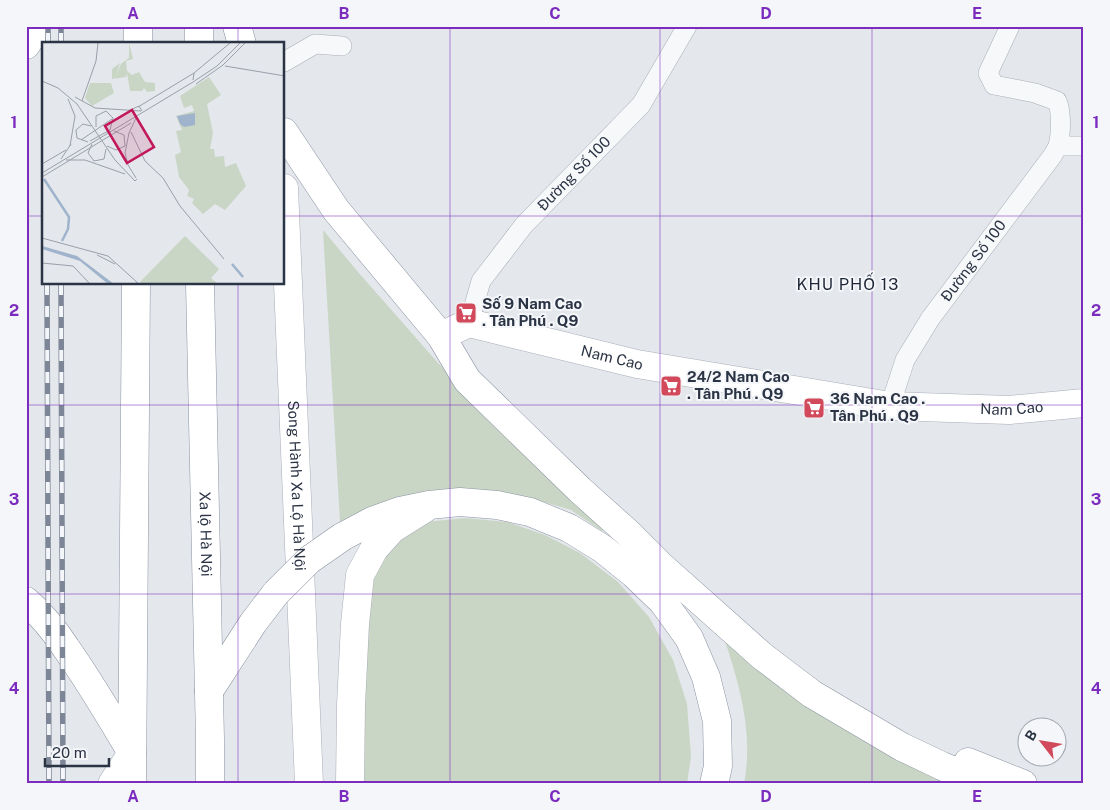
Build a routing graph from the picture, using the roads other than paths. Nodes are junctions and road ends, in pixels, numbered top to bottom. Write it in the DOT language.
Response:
graph roads {
  1 [pos="36,26"];
  2 [pos="138,26"];
  3 [pos="199,26"];
  4 [pos="221,26"];
  5 [pos="237,26"];
  6 [pos="687,26"];
  7 [pos="1010,26"];
  8 [pos="138,42"];
  9 [pos="199,42"];
  10 [pos="221,42"];
  11 [pos="241,42"];
  12 [pos="26,45"];
  13 [pos="342,46"];
  14 [pos="285,61"];
  15 [pos="285,134"];
  16 [pos="1058,146"];
  17 [pos="1084,146"];
  18 [pos="285,212"];
  19 [pos="136,285"];
  20 [pos="200,285"];
  21 [pos="469,323"];
  22 [pos="441,336"];
  23 [pos="1084,403"];
  24 [pos="890,406"];
  25 [pos="429,506"];
  26 [pos="26,601"];
  27 [pos="209,691"];
  28 [pos="132,753"];
  29 [pos="112,784"];
  30 [pos="132,784"];
  31 [pos="210,784"];
  32 [pos="309,784"];
  33 [pos="350,784"];
  34 [pos="714,784"];
  35 [pos="985,784"];
  36 [pos="1023,784"];
  1 -- 12 [label="main road"];
  2 -- 8 [label="main road"];
  3 -- 9 [label="main road"];
  4 -- 10 [label="main road"];
  5 -- 11 [label="main road"];
  6 -- 21 [label="street, Đường Số 100"];
  7 -- 16 [label="street"];
  13 -- 14 [label="street"];
  15 -- 22 [label="main road"];
  16 -- 17 [label="street"];
  16 -- 24 [label="street, Đường Số 100"];
  18 -- 32 [label="main road, Song Hành Xa Lộ Hà Nội"];
  19 -- 28 [label="main road"];
  20 -- 27 [label="main road, Xa lộ Hà Nội"];
  21 -- 22 [label="main road"];
  21 -- 24 [label="main road, Nam Cao"];
  22 -- 35 [label="main road"];
  22 -- 36 [label="main road"];
  23 -- 24 [label="main road, Nam Cao"];
  25 -- 27 [label="main road, bridge"];
  25 -- 33 [label="main road"];
  25 -- 34 [label="main road"];
  26 -- 28 [label="main road"];
  27 -- 31 [label="main road, Xa lộ Hà Nội"];
  28 -- 29 [label="main road"];
  28 -- 30 [label="main road"];
}
